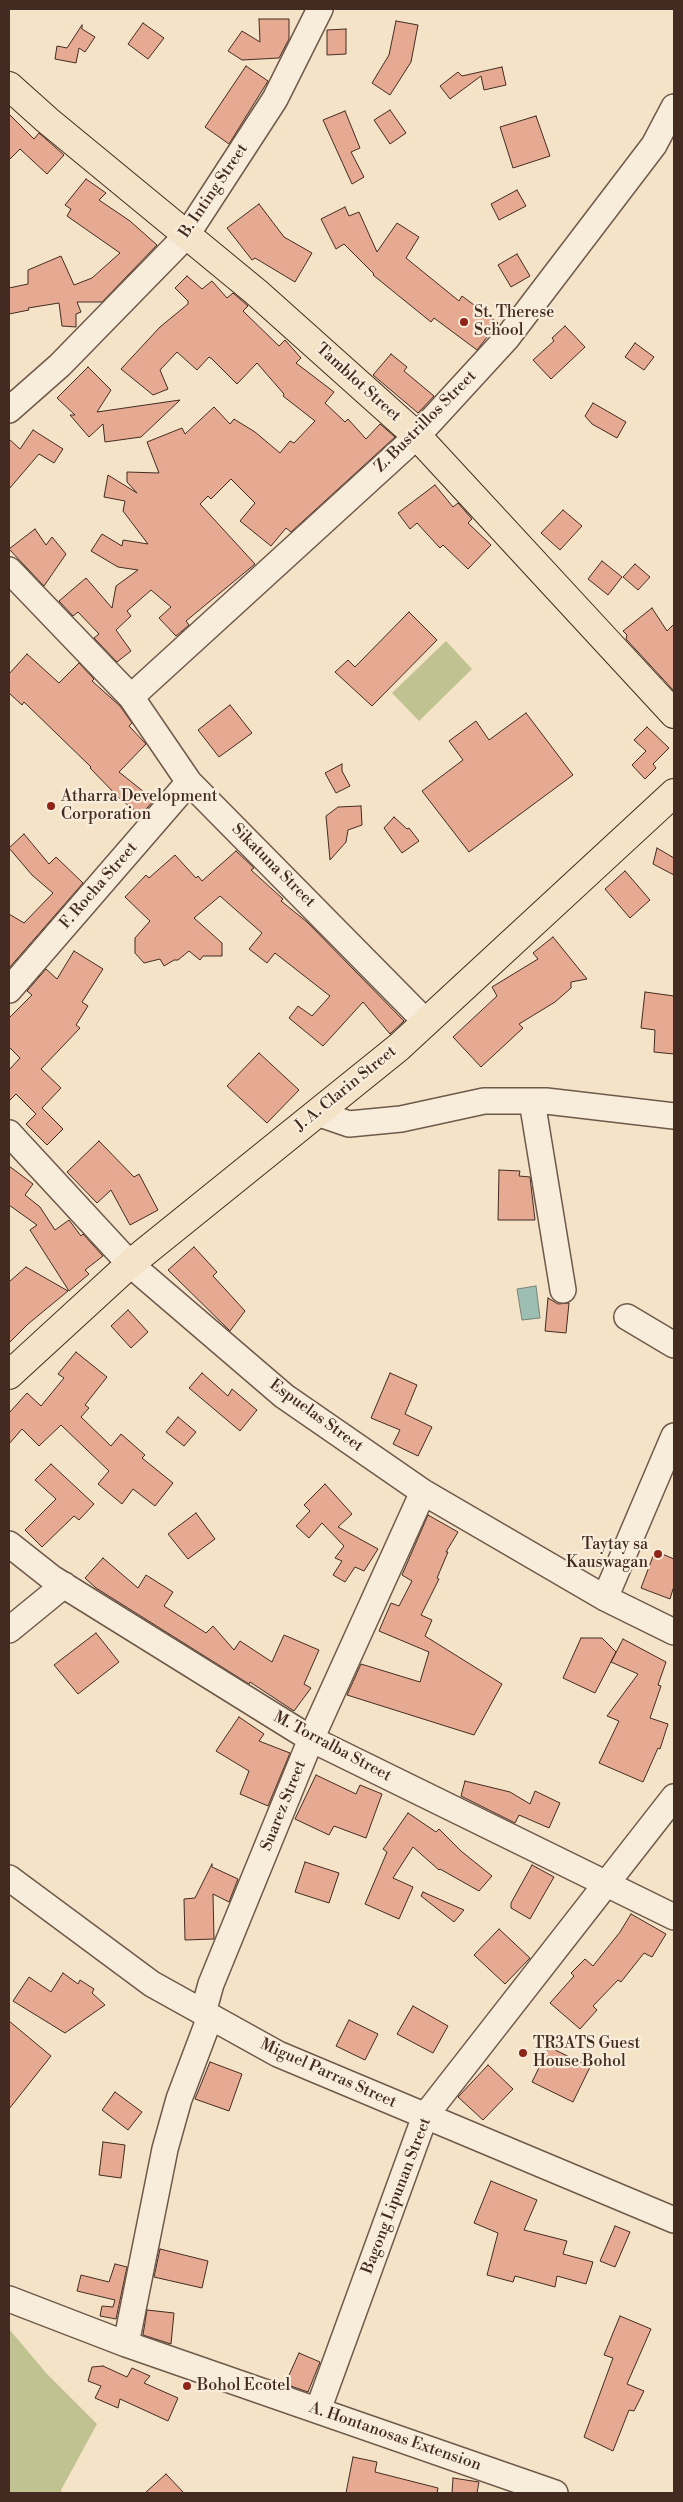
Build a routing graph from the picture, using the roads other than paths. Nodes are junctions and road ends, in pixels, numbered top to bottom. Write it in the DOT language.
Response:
graph roads {
  1 [pos="320,9"];
  2 [pos="9,86"];
  3 [pos="674,107"];
  4 [pos="186,236"];
  5 [pos="9,410"];
  6 [pos="417,436"];
  7 [pos="9,570"];
  8 [pos="131,697"];
  9 [pos="674,714"];
  10 [pos="189,782"];
  11 [pos="674,793"];
  12 [pos="9,990"];
  13 [pos="426,1022"];
  14 [pos="532,1101"];
  15 [pos="317,1113"];
  16 [pos="674,1116"];
  17 [pos="9,1133"];
  18 [pos="130,1264"];
  19 [pos="563,1290"];
  20 [pos="627,1317"];
  21 [pos="674,1345"];
  22 [pos="9,1375"];
  23 [pos="674,1436"];
  24 [pos="423,1492"];
  25 [pos="9,1544"];
  26 [pos="64,1585"];
  27 [pos="605,1598"];
  28 [pos="9,1630"];
  29 [pos="674,1632"];
  30 [pos="310,1739"];
  31 [pos="674,1797"];
  32 [pos="9,1878"];
  33 [pos="606,1884"];
  34 [pos="674,1917"];
  35 [pos="206,2015"];
  36 [pos="425,2116"];
  37 [pos="674,2220"];
  38 [pos="9,2300"];
  39 [pos="126,2344"];
  40 [pos="318,2410"];
  41 [pos="555,2493"];
  1 -- 4 [label="street, B. Inting Street"];
  2 -- 4 [label="main road, Tamblot Street"];
  3 -- 6 [label="street, Z. Bustrillos Street"];
  4 -- 5 [label="street, B. Inting Street"];
  4 -- 6 [label="main road, Tamblot Street"];
  6 -- 8 [label="street, Z. Bustrillos Street"];
  6 -- 9 [label="main road, Tamblot Street"];
  7 -- 8 [label="street, Sikatuna Street"];
  8 -- 10 [label="street, Sikatuna Street"];
  10 -- 12 [label="street, F. Rocha Street"];
  10 -- 13 [label="street, Sikatuna Street"];
  11 -- 13 [label="main road, J. A. Clarin Street"];
  13 -- 15 [label="main road, J. A. Clarin Street"];
  14 -- 15 [label="street"];
  14 -- 16 [label="street"];
  14 -- 19 [label="street"];
  15 -- 18 [label="main road, J. A. Clarin Street"];
  17 -- 18 [label="street, Espuelas Street"];
  18 -- 22 [label="main road, J. A. Clarin Street"];
  18 -- 24 [label="street, Espuelas Street"];
  20 -- 21 [label="street"];
  23 -- 27 [label="street"];
  24 -- 27 [label="street, Espuelas Street"];
  24 -- 30 [label="street, Suarez Street"];
  25 -- 26 [label="street, M. Torralba Street"];
  26 -- 28 [label="street"];
  26 -- 30 [label="street, M. Torralba Street"];
  27 -- 29 [label="street, Espuelas Street"];
  30 -- 33 [label="street, M. Torralba Street"];
  30 -- 35 [label="street, Suarez Street"];
  31 -- 33 [label="street, Bagong Lipunan Street"];
  32 -- 35 [label="street, Miguel Parras Street"];
  33 -- 34 [label="street, M. Torralba Street"];
  33 -- 36 [label="street, Bagong Lipunan Street"];
  35 -- 36 [label="street, Miguel Parras Street"];
  35 -- 39 [label="street, Suarez Street"];
  36 -- 37 [label="street, Miguel Parras Street"];
  36 -- 40 [label="street, Bagong Lipunan Street"];
  38 -- 39 [label="street, A. Hontanosas Extension"];
  39 -- 40 [label="street, A. Hontanosas Extension"];
  40 -- 41 [label="street, A. Hontanosas Extension"];
}
